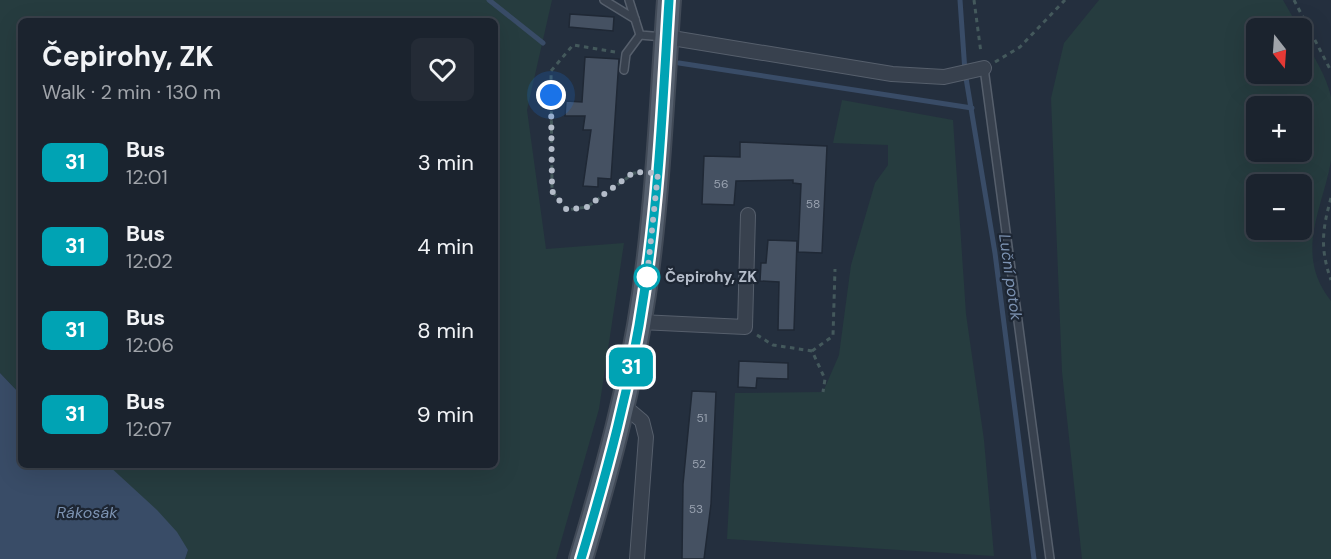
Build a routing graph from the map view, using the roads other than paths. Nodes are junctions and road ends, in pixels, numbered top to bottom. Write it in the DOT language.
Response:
graph roads {
  1 [pos="604,0"];
  2 [pos="629,0"];
  3 [pos="669,0"];
  4 [pos="635,19"];
  5 [pos="640,35"];
  6 [pos="666,37"];
  7 [pos="984,68"];
  8 [pos="624,70"];
  9 [pos="748,215"];
  10 [pos="640,322"];
  11 [pos="623,405"];
  12 [pos="582,559"];
  13 [pos="637,559"];
  14 [pos="1050,559"];
  1 -- 4 [label="lane"];
  2 -- 4 [label="lane"];
  3 -- 6 [label="main road"];
  4 -- 5 [label="lane"];
  5 -- 6 [label="lane"];
  5 -- 8 [label="lane"];
  6 -- 7 [label="street"];
  6 -- 10 [label="main road"];
  7 -- 14 [label="lane"];
  9 -- 10 [label="street"];
  10 -- 11 [label="main road"];
  11 -- 12 [label="main road"];
  11 -- 13 [label="street"];
}
